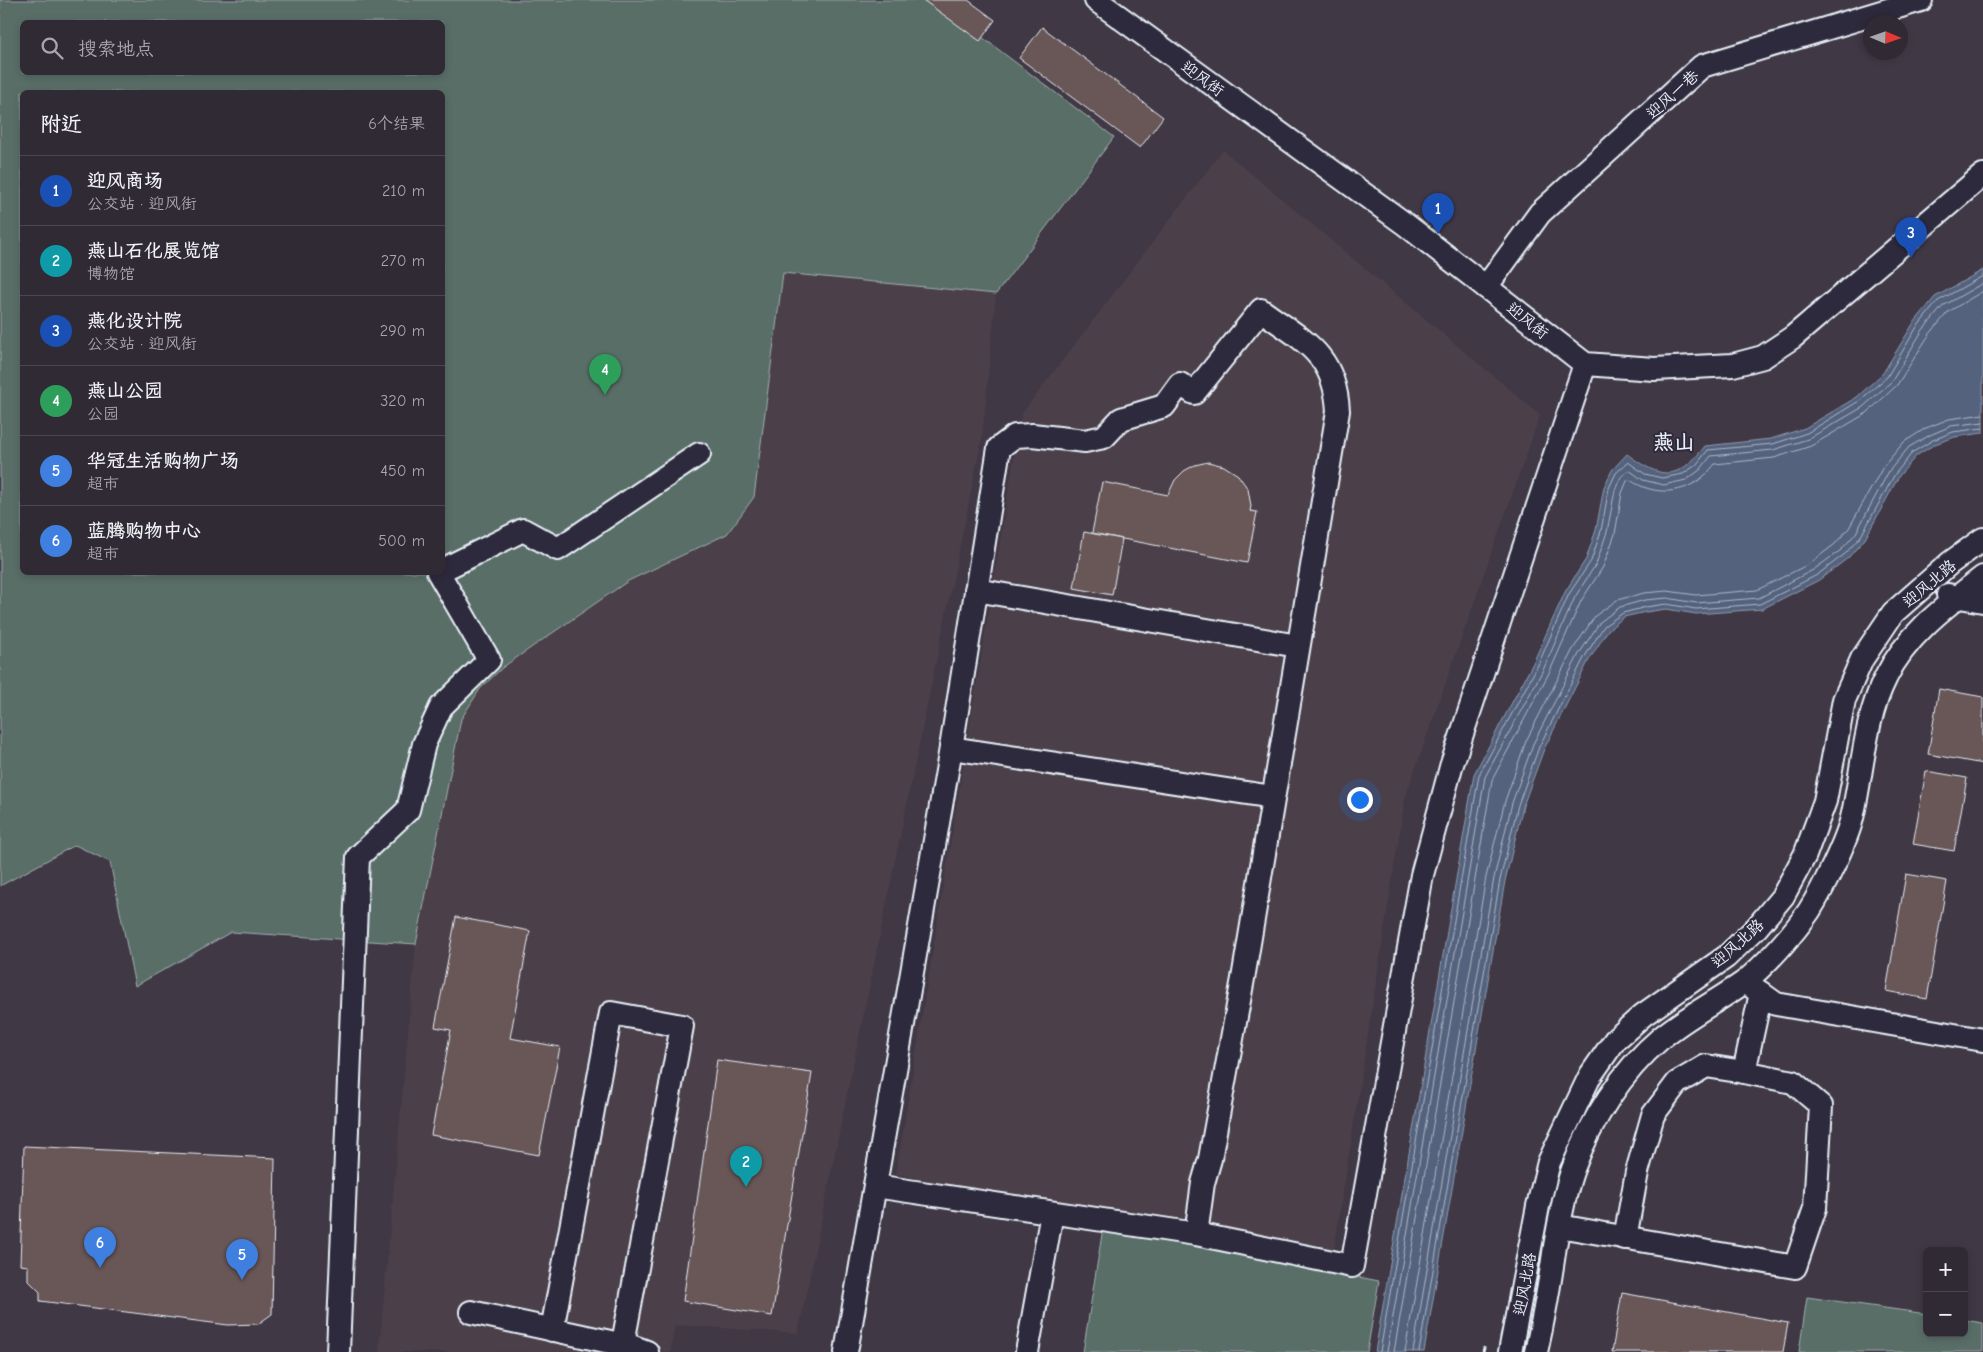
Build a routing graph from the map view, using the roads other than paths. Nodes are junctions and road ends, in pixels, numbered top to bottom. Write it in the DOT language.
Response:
graph roads {
  1 [pos="1096,0"];
  2 [pos="1921,0"];
  3 [pos="1983,175"];
  4 [pos="1486,287"];
  5 [pos="1585,364"];
  6 [pos="699,454"];
  7 [pos="1983,539"];
  8 [pos="445,569"];
  9 [pos="440,575"];
  10 [pos="1983,577"];
  11 [pos="976,590"];
  12 [pos="1917,591"];
  13 [pos="1957,597"];
  14 [pos="1983,601"];
  15 [pos="1298,646"];
  16 [pos="950,748"];
  17 [pos="1273,797"];
  18 [pos="1726,957"];
  19 [pos="1753,988"];
  20 [pos="1983,1040"];
  21 [pos="1744,1072"];
  22 [pos="875,1186"];
  23 [pos="1052,1213"];
  24 [pos="1559,1226"];
  25 [pos="1196,1234"];
  26 [pos="1625,1238"];
  27 [pos="471,1312"];
  28 [pos="552,1330"];
  29 [pos="623,1343"];
  30 [pos="338,1352"];
  31 [pos="647,1352"];
  32 [pos="846,1352"];
  33 [pos="1028,1352"];
  34 [pos="1510,1352"];
  35 [pos="1536,1352"];
  1 -- 4 [label="street, 迎风街"];
  2 -- 4 [label="street, 迎风一巷"];
  3 -- 5 [label="street"];
  4 -- 5 [label="street, 迎风街"];
  5 -- 25 [label="street"];
  6 -- 8 [label="street"];
  7 -- 12 [label="street, 迎风北路"];
  9 -- 30 [label="street"];
  10 -- 13 [label="street, 迎风北路"];
  11 -- 15 [label="street"];
  11 -- 15 [label="street"];
  11 -- 16 [label="street"];
  12 -- 13 [label="street"];
  12 -- 18 [label="street, 迎风北路"];
  13 -- 14 [label="street"];
  13 -- 19 [label="street, 迎风北路"];
  15 -- 17 [label="street"];
  16 -- 17 [label="street"];
  16 -- 22 [label="street"];
  17 -- 25 [label="street"];
  18 -- 19 [label="street"];
  18 -- 34 [label="street, 迎风北路"];
  19 -- 20 [label="street"];
  19 -- 21 [label="street"];
  19 -- 24 [label="street, 迎风北路"];
  21 -- 26 [label="street"];
  21 -- 26 [label="street"];
  22 -- 23 [label="street"];
  22 -- 32 [label="street"];
  23 -- 25 [label="street"];
  23 -- 33 [label="street"];
  24 -- 26 [label="street"];
  24 -- 35 [label="street, 迎风北路"];
  27 -- 28 [label="street"];
  28 -- 29 [label="street"];
  28 -- 29 [label="street"];
  29 -- 31 [label="street"];
}
